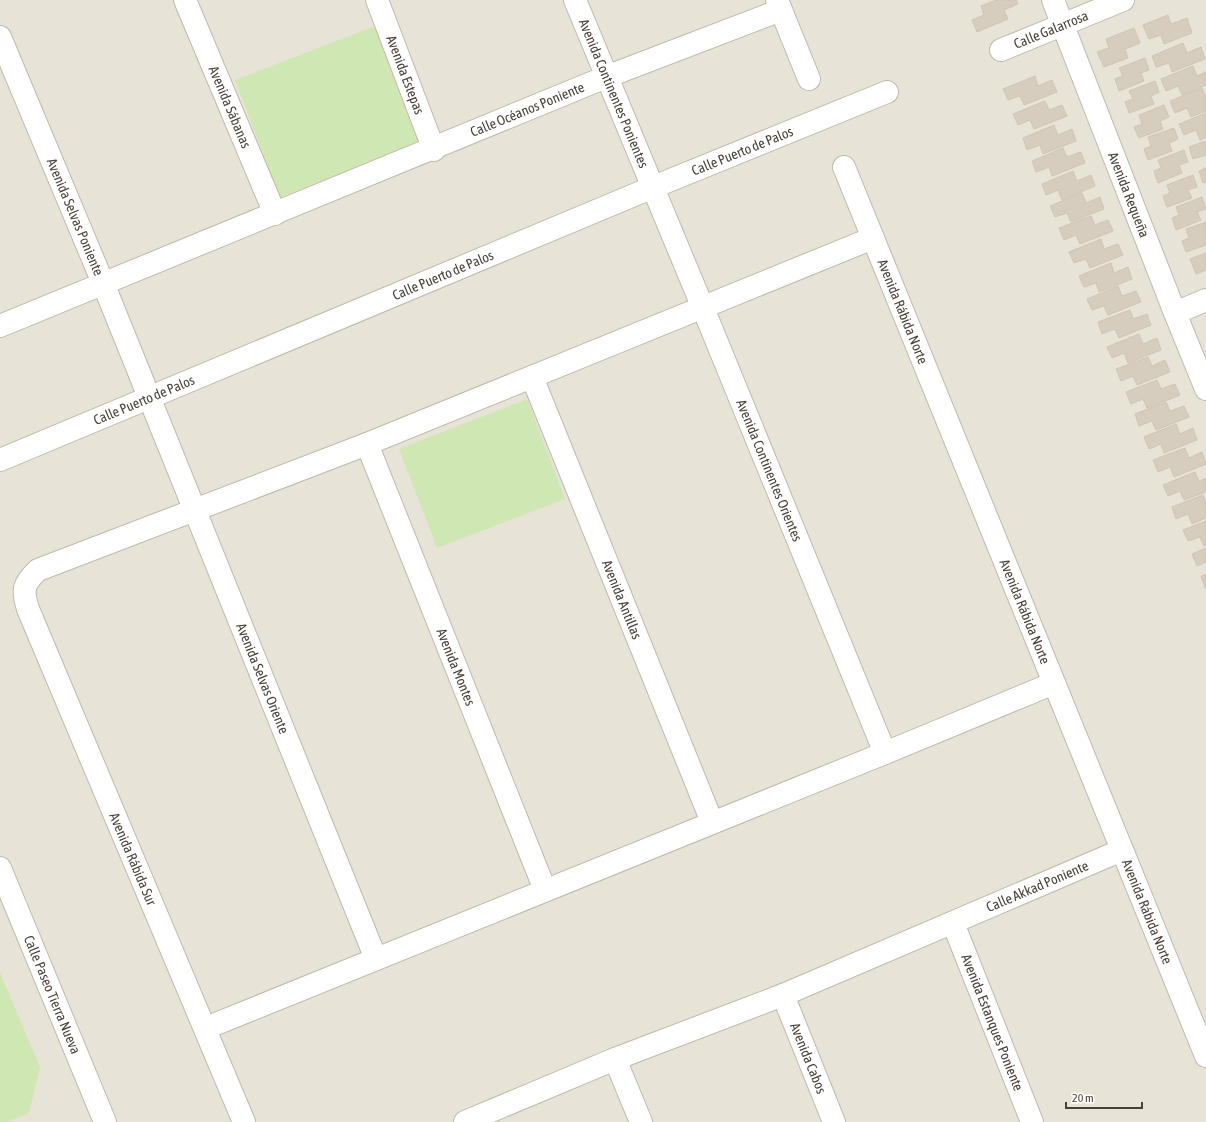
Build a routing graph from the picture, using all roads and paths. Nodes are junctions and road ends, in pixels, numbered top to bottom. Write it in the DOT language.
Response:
graph roads {
  1 [pos="186,0"];
  2 [pos="377,0"];
  3 [pos="575,0"];
  4 [pos="1053,0"];
  5 [pos="1123,0"];
  6 [pos="779,5"];
  7 [pos="1063,25"];
  8 [pos="0,37"];
  9 [pos="1000,50"];
  10 [pos="606,77"];
  11 [pos="810,79"];
  12 [pos="887,92"];
  13 [pos="434,150"];
  14 [pos="844,167"];
  15 [pos="651,188"];
  16 [pos="275,214"];
  17 [pos="873,238"];
  18 [pos="103,283"];
  19 [pos="1206,300"];
  20 [pos="703,308"];
  21 [pos="1175,313"];
  22 [pos="0,326"];
  23 [pos="532,377"];
  24 [pos="1206,389"];
  25 [pos="149,398"];
  26 [pos="367,444"];
  27 [pos="0,460"];
  28 [pos="195,510"];
  29 [pos="1054,683"];
  30 [pos="885,753"];
  31 [pos="712,822"];
  32 [pos="1122,850"];
  33 [pos="0,868"];
  34 [pos="546,890"];
  35 [pos="953,923"];
  36 [pos="376,959"];
  37 [pos="783,995"];
  38 [pos="206,1028"];
  39 [pos="1206,1056"];
  40 [pos="615,1059"];
  41 [pos="105,1122"];
  42 [pos="244,1122"];
  43 [pos="465,1122"];
  44 [pos="641,1122"];
  45 [pos="834,1122"];
  46 [pos="1032,1122"];
  1 -- 16 [label="street, Avenida Sábanas"];
  2 -- 13 [label="street, Avenida Estepas"];
  3 -- 10 [label="street, Avenida Continentes Ponientes"];
  4 -- 7 [label="street, Avenida Requeña"];
  5 -- 7 [label="street, Calle Galarrosa"];
  6 -- 10 [label="street, Calle Océanos Poniente"];
  6 -- 11 [label="street"];
  7 -- 9 [label="street, Calle Galarrosa"];
  7 -- 21 [label="street, Avenida Requeña"];
  8 -- 18 [label="street, Avenida Selvas Poniente"];
  10 -- 13 [label="street, Calle Océanos Poniente"];
  10 -- 15 [label="street, Avenida Continentes Ponientes"];
  12 -- 15 [label="street, Calle Puerto de Palos"];
  13 -- 16 [label="street, Calle Océanos Poniente"];
  14 -- 17 [label="street, Avenida Rábida Norte"];
  15 -- 20 [label="street, Avenida Continentes Orientes"];
  15 -- 25 [label="street, Calle Puerto de Palos"];
  16 -- 18 [label="street, Calle Océanos Poniente"];
  17 -- 20 [label="street"];
  17 -- 29 [label="street, Avenida Rábida Norte"];
  18 -- 22 [label="street, Calle Océanos Poniente"];
  18 -- 25 [label="street, Avenida Selvas Poniente"];
  19 -- 21 [label="street"];
  20 -- 23 [label="street"];
  20 -- 30 [label="street, Avenida Continentes Orientes"];
  21 -- 24 [label="street, Avenida Requeña"];
  23 -- 26 [label="street"];
  23 -- 31 [label="street, Avenida Antillas"];
  25 -- 27 [label="street, Calle Puerto de Palos"];
  25 -- 28 [label="street, Avenida Selvas Oriente"];
  26 -- 28 [label="street"];
  26 -- 34 [label="street, Avenida Montes"];
  28 -- 36 [label="street, Avenida Selvas Oriente"];
  28 -- 38 [label="street, Avenida Rábida Sur"];
  29 -- 30 [label="street"];
  29 -- 32 [label="street, Avenida Rábida Norte"];
  30 -- 31 [label="street"];
  31 -- 34 [label="street"];
  32 -- 35 [label="street, Calle Akkad Poniente"];
  32 -- 39 [label="street, Avenida Rábida Norte"];
  33 -- 41 [label="street, Calle Paseo Tierra Nueva"];
  34 -- 36 [label="street"];
  35 -- 37 [label="street, Calle Akkad Poniente"];
  35 -- 46 [label="street, Avenida Estanques Poniente"];
  36 -- 38 [label="street"];
  37 -- 40 [label="street, Calle Akkad Poniente"];
  37 -- 45 [label="street, Avenida Cabos"];
  38 -- 42 [label="street, Avenida Rábida Sur"];
  40 -- 43 [label="street, Calle Akkad Poniente"];
  40 -- 44 [label="street"];
}
